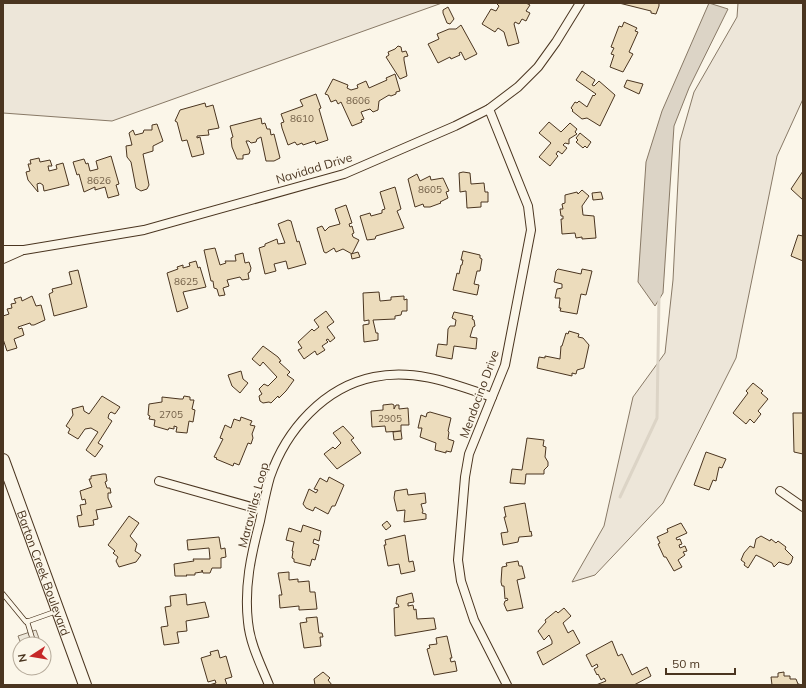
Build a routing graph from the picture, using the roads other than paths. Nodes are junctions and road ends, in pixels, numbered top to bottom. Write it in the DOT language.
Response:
graph roads {
  1 [pos="580,3"];
  2 [pos="488,109"];
  3 [pos="3,250"];
  4 [pos="24,250"];
  5 [pos="3,259"];
  6 [pos="492,397"];
  7 [pos="3,460"];
  8 [pos="159,481"];
  9 [pos="780,491"];
  10 [pos="803,507"];
  11 [pos="262,510"];
  12 [pos="3,594"];
  13 [pos="58,611"];
  14 [pos="28,621"];
  15 [pos="32,636"];
  16 [pos="85,685"];
  17 [pos="269,685"];
  18 [pos="507,685"];
  1 -- 2 [label="street, Navidad Drive"];
  2 -- 4 [label="street, Navidad Drive"];
  2 -- 6 [label="street, Mendocino Drive"];
  3 -- 4 [label="street, Navidad Drive"];
  4 -- 5 [label="street, Navidad Drive"];
  6 -- 11 [label="street, Maravillas Loop"];
  6 -- 18 [label="street, Mendocino Drive"];
  7 -- 13 [label="street, Barton Creek Boulevard"];
  8 -- 11 [label="street"];
  9 -- 10 [label="street"];
  11 -- 17 [label="street, Maravillas Loop"];
  12 -- 14 [label="lane"];
  13 -- 14 [label="lane"];
  13 -- 16 [label="street, Barton Creek Boulevard"];
  14 -- 15 [label="lane"];
}
